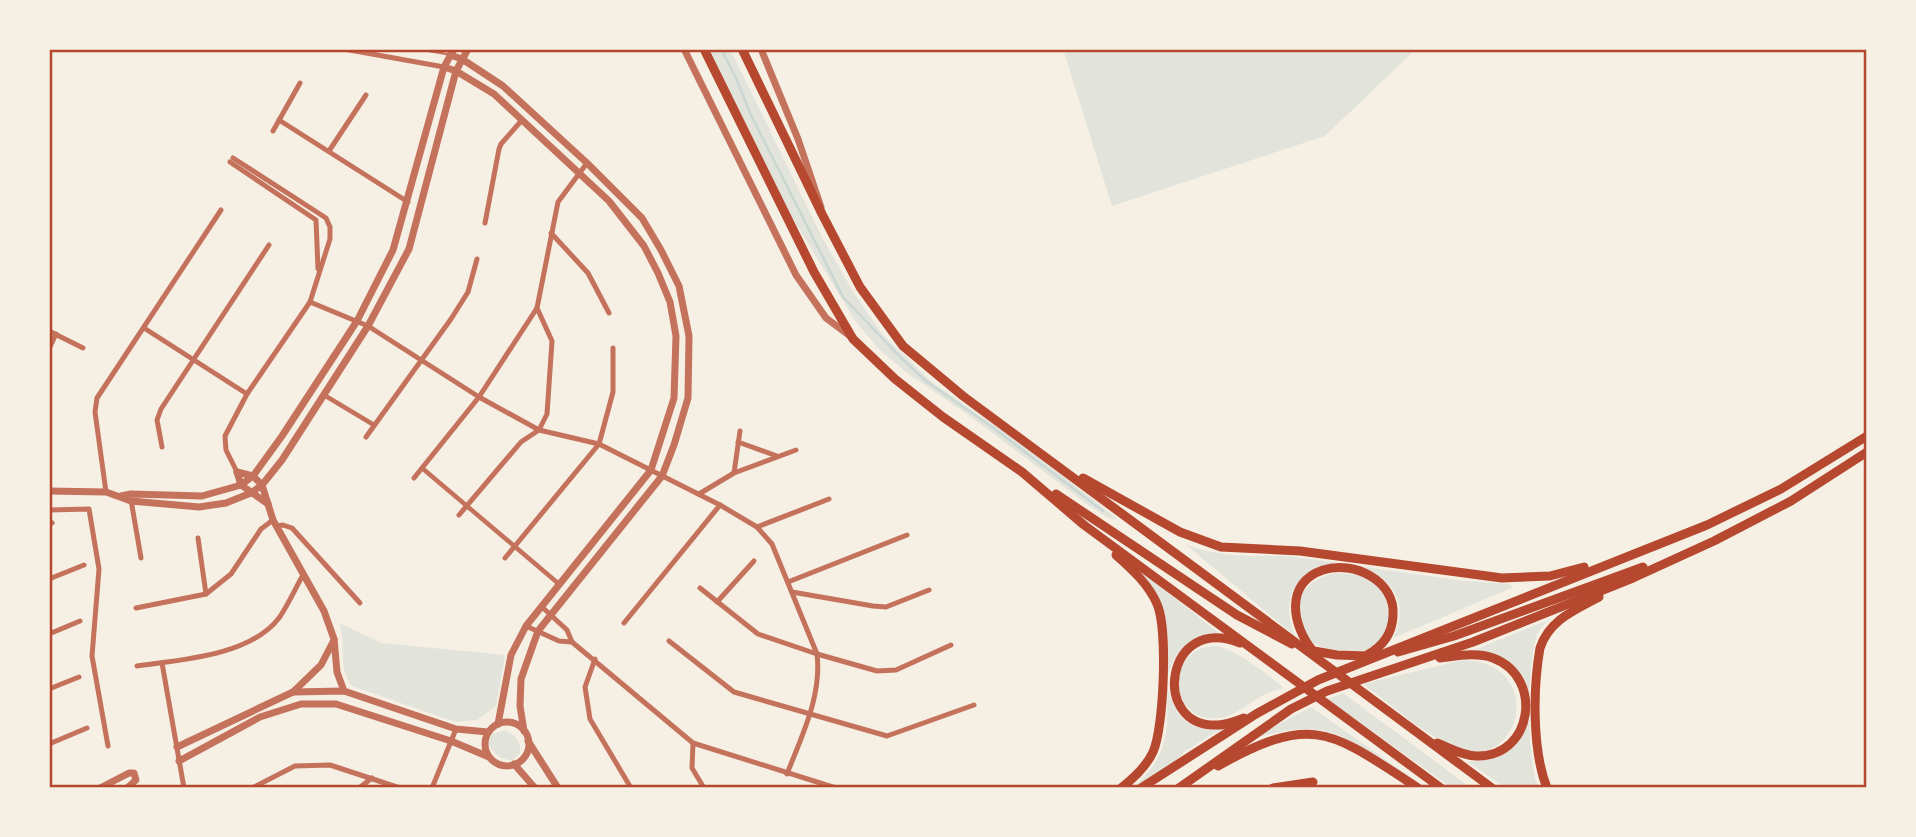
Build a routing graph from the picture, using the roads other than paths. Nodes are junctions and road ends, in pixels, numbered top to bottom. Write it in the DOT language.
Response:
graph roads {
  1 [pos="344,49"];
  2 [pos="417,49"];
  3 [pos="468,49"];
  4 [pos="684,49"];
  5 [pos="704,49"];
  6 [pos="742,49"];
  7 [pos="761,49"];
  8 [pos="452,52"];
  9 [pos="461,59"];
  10 [pos="444,66"];
  11 [pos="456,71"];
  12 [pos="300,83"];
  13 [pos="366,96"];
  14 [pos="279,120"];
  15 [pos="522,120"];
  16 [pos="273,131"];
  17 [pos="329,150"];
  18 [pos="587,163"];
  19 [pos="579,173"];
  20 [pos="408,202"];
  21 [pos="221,210"];
  22 [pos="822,214"];
  23 [pos="485,223"];
  24 [pos="551,233"];
  25 [pos="269,245"];
  26 [pos="477,259"];
  27 [pos="318,270"];
  28 [pos="310,302"];
  29 [pos="537,308"];
  30 [pos="609,313"];
  31 [pos="357,321"];
  32 [pos="368,326"];
  33 [pos="144,328"];
  34 [pos="49,331"];
  35 [pos="56,334"];
  36 [pos="853,338"];
  37 [pos="83,348"];
  38 [pos="613,348"];
  39 [pos="49,349"];
  40 [pos="421,359"];
  41 [pos="194,360"];
  42 [pos="247,394"];
  43 [pos="324,396"];
  44 [pos="479,397"];
  45 [pos="374,425"];
  46 [pos="539,430"];
  47 [pos="740,431"];
  48 [pos="366,436"];
  49 [pos="1867,436"];
  50 [pos="738,442"];
  51 [pos="599,444"];
  52 [pos="162,447"];
  53 [pos="796,450"];
  54 [pos="1867,452"];
  55 [pos="1043,454"];
  56 [pos="777,456"];
  57 [pos="422,468"];
  58 [pos="651,470"];
  59 [pos="237,472"];
  60 [pos="1022,472"];
  61 [pos="734,473"];
  62 [pos="253,476"];
  63 [pos="662,476"];
  64 [pos="414,478"];
  65 [pos="241,485"];
  66 [pos="262,485"];
  67 [pos="49,491"];
  68 [pos="106,492"];
  69 [pos="251,493"];
  70 [pos="699,494"];
  71 [pos="131,497"];
  72 [pos="829,499"];
  73 [pos="268,504"];
  74 [pos="467,505"];
  75 [pos="720,505"];
  76 [pos="49,510"];
  77 [pos="458,515"];
  78 [pos="274,523"];
  79 [pos="1084,525"];
  80 [pos="757,527"];
  81 [pos="907,535"];
  82 [pos="198,538"];
  83 [pos="1714,541"];
  84 [pos="514,546"];
  85 [pos="1625,556"];
  86 [pos="141,558"];
  87 [pos="505,558"];
  88 [pos="754,561"];
  89 [pos="84,565"];
  90 [pos="303,575"];
  91 [pos="1633,578"];
  92 [pos="49,579"];
  93 [pos="788,582"];
  94 [pos="559,584"];
  95 [pos="700,588"];
  96 [pos="929,590"];
  97 [pos="792,592"];
  98 [pos="206,594"];
  99 [pos="717,602"];
  100 [pos="359,603"];
  101 [pos="541,606"];
  102 [pos="136,608"];
  103 [pos="551,615"];
  104 [pos="80,621"];
  105 [pos="624,623"];
  106 [pos="526,626"];
  107 [pos="538,631"];
  108 [pos="49,634"];
  109 [pos="334,639"];
  110 [pos="669,641"];
  111 [pos="572,642"];
  112 [pos="1301,643"];
  113 [pos="951,645"];
  114 [pos="817,654"];
  115 [pos="1261,654"];
  116 [pos="595,659"];
  117 [pos="1420,659"];
  118 [pos="162,663"];
  119 [pos="137,666"];
  120 [pos="1345,668"];
  121 [pos="79,677"];
  122 [pos="49,689"];
  123 [pos="344,691"];
  124 [pos="293,692"];
  125 [pos="974,705"];
  126 [pos="1256,714"];
  127 [pos="810,715"];
  128 [pos="498,724"];
  129 [pos="87,728"];
  130 [pos="456,729"];
  131 [pos="524,731"];
  132 [pos="488,732"];
  133 [pos="1420,736"];
  134 [pos="451,741"];
  135 [pos="528,741"];
  136 [pos="693,743"];
  137 [pos="49,744"];
  138 [pos="108,746"];
  139 [pos="177,747"];
  140 [pos="489,757"];
  141 [pos="179,761"];
  142 [pos="514,764"];
  143 [pos="787,774"];
  144 [pos="372,778"];
  145 [pos="1313,782"];
  146 [pos="100,788"];
  147 [pos="127,788"];
  148 [pos="184,788"];
  149 [pos="252,788"];
  150 [pos="359,788"];
  151 [pos="400,788"];
  152 [pos="432,788"];
  153 [pos="536,788"];
  154 [pos="558,788"];
  155 [pos="631,788"];
  156 [pos="704,788"];
  157 [pos="836,788"];
  158 [pos="1121,788"];
  159 [pos="1141,788"];
  160 [pos="1179,788"];
  161 [pos="1273,788"];
  162 [pos="1418,788"];
  163 [pos="1441,788"];
  164 [pos="1492,788"];
  165 [pos="1547,788"];
  1 -- 10 [label="street"];
  2 -- 8 [label="lane"];
  3 -- 9 [label="street"];
  4 -- 36 [label="street"];
  5 -- 36 [label="highway"];
  6 -- 22 [label="highway"];
  7 -- 22 [label="street"];
  8 -- 9 [label="street"];
  8 -- 10 [label="street"];
  9 -- 11 [label="street"];
  9 -- 18 [label="street"];
  10 -- 11 [label="street"];
  10 -- 20 [label="street"];
  11 -- 15 [label="street"];
  11 -- 32 [label="street"];
  12 -- 14 [label="street"];
  13 -- 17 [label="street"];
  14 -- 16 [label="street"];
  14 -- 17 [label="street"];
  15 -- 19 [label="street"];
  15 -- 23 [label="street"];
  17 -- 20 [label="street"];
  18 -- 19 [label="street"];
  18 -- 63 [label="street"];
  19 -- 24 [label="street"];
  19 -- 58 [label="street"];
  20 -- 31 [label="street"];
  21 -- 33 [label="street"];
  22 -- 55 [label="highway"];
  24 -- 29 [label="street"];
  24 -- 30 [label="street"];
  25 -- 41 [label="street"];
  26 -- 40 [label="street"];
  27 -- 27 [label="street"];
  27 -- 28 [label="street"];
  28 -- 31 [label="street"];
  28 -- 42 [label="street"];
  29 -- 44 [label="street"];
  29 -- 46 [label="street"];
  31 -- 32 [label="street"];
  31 -- 62 [label="street"];
  32 -- 40 [label="street"];
  32 -- 43 [label="street"];
  33 -- 41 [label="street"];
  33 -- 68 [label="street"];
  34 -- 35 [label="street"];
  35 -- 37 [label="street"];
  35 -- 39 [label="street"];
  36 -- 60 [label="highway"];
  38 -- 51 [label="street"];
  40 -- 44 [label="street"];
  40 -- 45 [label="street"];
  41 -- 42 [label="street"];
  41 -- 52 [label="street"];
  42 -- 59 [label="street"];
  43 -- 45 [label="street"];
  43 -- 66 [label="street"];
  44 -- 46 [label="street"];
  44 -- 57 [label="street"];
  45 -- 48 [label="street"];
  46 -- 51 [label="street"];
  46 -- 74 [label="street"];
  47 -- 50 [label="street"];
  49 -- 85 [label="highway"];
  50 -- 56 [label="street"];
  50 -- 61 [label="street"];
  51 -- 58 [label="street"];
  51 -- 84 [label="street"];
  53 -- 56 [label="street"];
  54 -- 83 [label="highway"];
  55 -- 85 [label="highway"];
  55 -- 112 [label="highway"];
  56 -- 61 [label="street"];
  57 -- 64 [label="street"];
  57 -- 74 [label="street"];
  58 -- 63 [label="street"];
  58 -- 94 [label="street"];
  59 -- 62 [label="street"];
  59 -- 65 [label="street"];
  60 -- 79 [label="highway"];
  60 -- 83 [label="highway"];
  61 -- 70 [label="street"];
  62 -- 65 [label="street"];
  62 -- 66 [label="street"];
  63 -- 70 [label="street"];
  63 -- 103 [label="street"];
  65 -- 69 [label="street"];
  65 -- 71 [label="street"];
  66 -- 69 [label="street"];
  66 -- 73 [label="street"];
  67 -- 68 [label="street"];
  68 -- 71 [label="street"];
  69 -- 71 [label="street"];
  69 -- 73 [label="street"];
  70 -- 75 [label="street"];
  71 -- 86 [label="street"];
  72 -- 80 [label="street"];
  73 -- 78 [label="street"];
  74 -- 77 [label="street"];
  74 -- 84 [label="street"];
  75 -- 80 [label="street"];
  75 -- 105 [label="street"];
  76 -- 138 [label="street"];
  78 -- 90 [label="street"];
  78 -- 98 [label="street"];
  78 -- 100 [label="street"];
  79 -- 115 [label="highway"];
  79 -- 158 [label="highway"];
  80 -- 93 [label="street"];
  81 -- 93 [label="street"];
  82 -- 98 [label="street"];
  83 -- 91 [label="highway"];
  84 -- 87 [label="street"];
  84 -- 94 [label="street"];
  85 -- 120 [label="highway"];
  88 -- 99 [label="street"];
  89 -- 92 [label="street"];
  90 -- 109 [label="street"];
  90 -- 118 [label="street"];
  91 -- 117 [label="highway"];
  91 -- 165 [label="highway"];
  93 -- 97 [label="street"];
  94 -- 101 [label="street"];
  95 -- 99 [label="street"];
  96 -- 97 [label="street"];
  97 -- 114 [label="street"];
  98 -- 102 [label="street"];
  99 -- 114 [label="street"];
  101 -- 103 [label="street"];
  101 -- 106 [label="street"];
  103 -- 107 [label="street"];
  103 -- 111 [label="street"];
  104 -- 108 [label="street"];
  106 -- 107 [label="street"];
  106 -- 128 [label="street"];
  107 -- 111 [label="street"];
  107 -- 131 [label="street"];
  109 -- 123 [label="street"];
  109 -- 124 [label="street"];
  110 -- 127 [label="street"];
  111 -- 116 [label="street"];
  112 -- 120 [label="highway"];
  112 -- 133 [label="highway"];
  113 -- 114 [label="street"];
  114 -- 127 [label="street"];
  115 -- 126 [label="highway"];
  115 -- 163 [label="highway"];
  116 -- 136 [label="street"];
  116 -- 155 [label="street"];
  117 -- 133 [label="highway"];
  117 -- 160 [label="highway"];
  118 -- 119 [label="street"];
  118 -- 139 [label="street"];
  120 -- 126 [label="highway"];
  121 -- 122 [label="street"];
  123 -- 124 [label="street"];
  123 -- 130 [label="street"];
  124 -- 139 [label="street"];
  125 -- 127 [label="street"];
  126 -- 159 [label="highway"];
  127 -- 143 [label="street"];
  128 -- 131 [label="street"];
  128 -- 132 [label="street"];
  129 -- 137 [label="street"];
  130 -- 132 [label="street"];
  130 -- 134 [label="street"];
  131 -- 135 [label="street"];
  132 -- 140 [label="street"];
  133 -- 164 [label="highway"];
  134 -- 140 [label="street"];
  134 -- 141 [label="street"];
  134 -- 152 [label="street"];
  135 -- 142 [label="street"];
  135 -- 154 [label="street"];
  136 -- 143 [label="street"];
  136 -- 156 [label="street"];
  139 -- 141 [label="street"];
  140 -- 142 [label="street"];
  141 -- 148 [label="street"];
  142 -- 153 [label="street"];
  143 -- 157 [label="street"];
  144 -- 149 [label="street"];
  144 -- 150 [label="street"];
  144 -- 151 [label="street"];
  145 -- 161 [label="highway"];
  146 -- 147 [label="street"];
  160 -- 162 [label="highway"];
}
